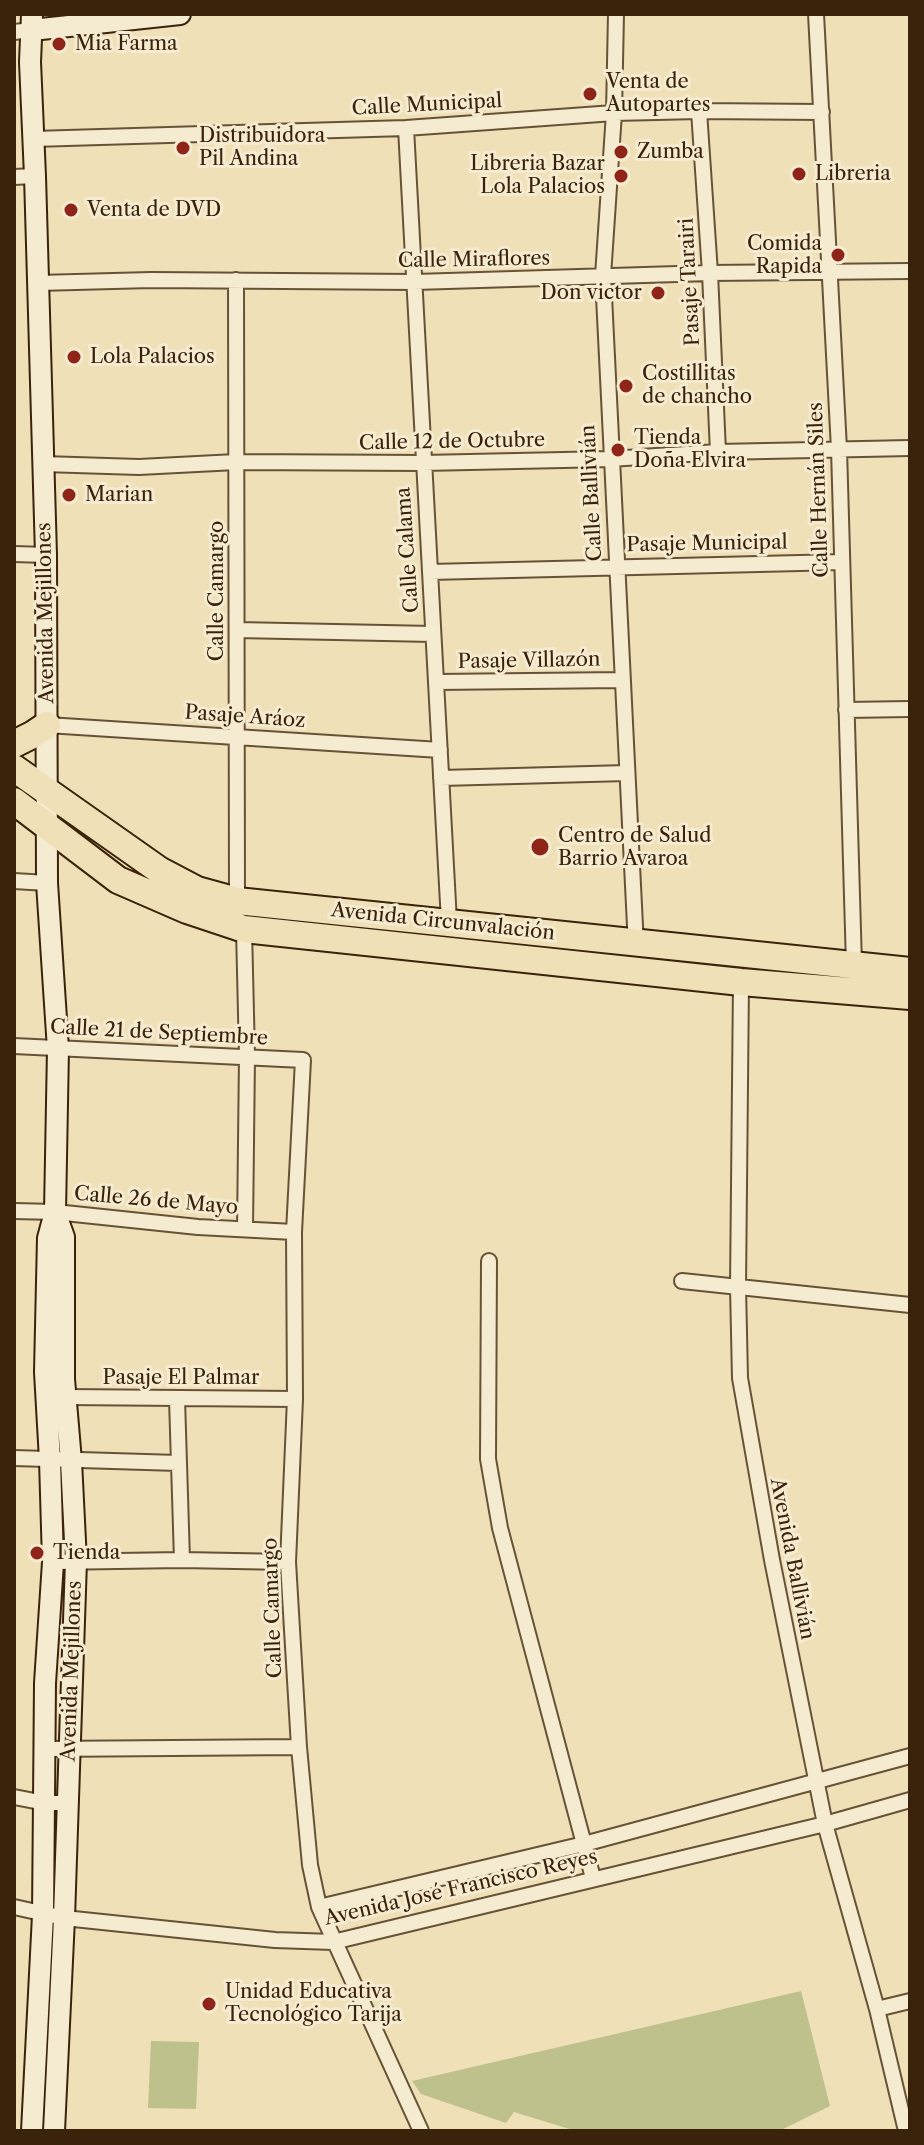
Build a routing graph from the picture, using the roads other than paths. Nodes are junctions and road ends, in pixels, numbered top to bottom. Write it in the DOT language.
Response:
graph roads {
  1 [pos="180,14"];
  2 [pos="616,14"];
  3 [pos="816,14"];
  4 [pos="26,25"];
  5 [pos="699,111"];
  6 [pos="822,112"];
  7 [pos="614,113"];
  8 [pos="406,128"];
  9 [pos="33,139"];
  10 [pos="35,176"];
  11 [pos="14,177"];
  12 [pos="910,271"];
  13 [pos="829,272"];
  14 [pos="710,273"];
  15 [pos="603,276"];
  16 [pos="236,280"];
  17 [pos="415,282"];
  18 [pos="38,283"];
  19 [pos="910,448"];
  20 [pos="839,449"];
  21 [pos="718,452"];
  22 [pos="610,459"];
  23 [pos="236,462"];
  24 [pos="423,463"];
  25 [pos="43,464"];
  26 [pos="14,554"];
  27 [pos="46,555"];
  28 [pos="841,562"];
  29 [pos="616,566"];
  30 [pos="430,572"];
  31 [pos="237,630"];
  32 [pos="433,634"];
  33 [pos="622,680"];
  34 [pos="436,682"];
  35 [pos="910,709"];
  36 [pos="846,710"];
  37 [pos="47,725"];
  38 [pos="237,736"];
  39 [pos="14,744"];
  40 [pos="440,750"];
  41 [pos="14,768"];
  42 [pos="627,773"];
  43 [pos="441,778"];
  44 [pos="47,793"];
  45 [pos="14,801"];
  46 [pos="46,826"];
  47 [pos="14,881"];
  48 [pos="47,883"];
  49 [pos="237,901"];
  50 [pos="449,922"];
  51 [pos="244,929"];
  52 [pos="636,943"];
  53 [pos="854,965"];
  54 [pos="637,970"];
  55 [pos="910,971"];
  56 [pos="741,982"];
  57 [pos="910,996"];
  58 [pos="14,1046"];
  59 [pos="58,1049"];
  60 [pos="247,1056"];
  61 [pos="303,1060"];
  62 [pos="14,1211"];
  63 [pos="55,1212"];
  64 [pos="245,1229"];
  65 [pos="294,1232"];
  66 [pos="489,1261"];
  67 [pos="682,1281"];
  68 [pos="738,1287"];
  69 [pos="910,1305"];
  70 [pos="65,1397"];
  71 [pos="177,1399"];
  72 [pos="295,1399"];
  73 [pos="14,1458"];
  74 [pos="61,1461"];
  75 [pos="178,1463"];
  76 [pos="182,1560"];
  77 [pos="76,1561"];
  78 [pos="53,1562"];
  79 [pos="288,1562"];
  80 [pos="299,1747"];
  81 [pos="45,1749"];
  82 [pos="70,1750"];
  83 [pos="910,1756"];
  84 [pos="815,1781"];
  85 [pos="14,1797"];
  86 [pos="910,1800"];
  87 [pos="45,1803"];
  88 [pos="68,1803"];
  89 [pos="825,1824"];
  90 [pos="584,1844"];
  91 [pos="593,1878"];
  92 [pos="14,1907"];
  93 [pos="319,1907"];
  94 [pos="43,1915"];
  95 [pos="64,1918"];
  96 [pos="333,1942"];
  97 [pos="910,2001"];
  98 [pos="877,2009"];
  99 [pos="32,2131"];
  100 [pos="54,2131"];
  101 [pos="421,2131"];
  102 [pos="906,2131"];
  1 -- 4 [label="street"];
  2 -- 7 [label="street, Calle Ballivián"];
  3 -- 6 [label="street, Calle Hernán Siles"];
  4 -- 9 [label="street, Avenida Mejillones"];
  5 -- 6 [label="street, Calle Municipal"];
  5 -- 7 [label="street, Calle Municipal"];
  5 -- 14 [label="street, Pasaje Tarairi"];
  6 -- 13 [label="street, Calle Hernán Siles"];
  7 -- 8 [label="street, Calle Municipal"];
  7 -- 15 [label="street, Calle Ballivián"];
  8 -- 9 [label="street, Calle Municipal"];
  8 -- 17 [label="street, Calle Calama"];
  9 -- 10 [label="street, Avenida Mejillones"];
  10 -- 11 [label="street"];
  10 -- 18 [label="street, Avenida Mejillones"];
  12 -- 13 [label="street, Calle Miraflores"];
  13 -- 14 [label="street, Calle Miraflores"];
  13 -- 20 [label="street, Calle Hernán Siles"];
  14 -- 15 [label="street, Calle Miraflores"];
  14 -- 21 [label="street, Pasaje Tarairi"];
  15 -- 17 [label="street, Calle Miraflores"];
  15 -- 22 [label="street, Calle Ballivián"];
  16 -- 17 [label="street, Calle Miraflores"];
  16 -- 18 [label="street, Calle Miraflores"];
  16 -- 23 [label="street, Calle Camargo"];
  17 -- 24 [label="street, Calle Calama"];
  18 -- 25 [label="street, Avenida Mejillones"];
  19 -- 20 [label="street, Calle 12 de Octubre"];
  20 -- 21 [label="street, Calle 12 de Octubre"];
  20 -- 28 [label="street, Calle Hernán Siles"];
  21 -- 22 [label="street, Calle 12 de Octubre"];
  22 -- 24 [label="street, Calle 12 de Octubre"];
  22 -- 29 [label="street, Calle Ballivián"];
  23 -- 24 [label="street, Calle 12 de Octubre"];
  23 -- 25 [label="street, Calle 12 de Octubre"];
  23 -- 31 [label="street, Calle Camargo"];
  24 -- 30 [label="street, Calle Calama"];
  25 -- 27 [label="street, Avenida Mejillones"];
  26 -- 27 [label="street"];
  27 -- 37 [label="street, Avenida Mejillones"];
  28 -- 29 [label="street, Pasaje Municipal"];
  28 -- 36 [label="street, Calle Hernán Siles"];
  29 -- 30 [label="street, Pasaje Municipal"];
  29 -- 33 [label="street, Calle Ballivián"];
  30 -- 32 [label="street, Calle Calama"];
  31 -- 32 [label="street, Pasaje Villazón"];
  31 -- 38 [label="street, Calle Camargo"];
  32 -- 34 [label="street, Calle Calama"];
  33 -- 34 [label="street, Pasaje Villazón"];
  33 -- 42 [label="street, Calle Ballivián"];
  34 -- 40 [label="street, Calle Calama"];
  35 -- 36 [label="street"];
  36 -- 53 [label="street, Calle Hernán Siles"];
  37 -- 38 [label="street, Pasaje Aráoz"];
  37 -- 39 [label="highway"];
  37 -- 44 [label="street, Avenida Mejillones"];
  38 -- 40 [label="street, Pasaje Aráoz"];
  38 -- 49 [label="street, Calle Camargo"];
  40 -- 43 [label="street, Calle Calama"];
  41 -- 44 [label="highway, Avenida Circunvalación"];
  42 -- 43 [label="street"];
  42 -- 52 [label="street, Calle Ballivián"];
  43 -- 50 [label="street, Calle Calama"];
  44 -- 46 [label="street, Avenida Mejillones"];
  44 -- 49 [label="highway, Avenida Circunvalación"];
  45 -- 46 [label="highway, Avenida Circunvalación"];
  46 -- 48 [label="street, Avenida Mejillones"];
  46 -- 51 [label="highway, Avenida Circunvalación"];
  47 -- 48 [label="street"];
  48 -- 59 [label="street, Avenida Mejillones"];
  49 -- 50 [label="highway, Avenida Circunvalación"];
  50 -- 52 [label="highway, Avenida Circunvalación"];
  51 -- 54 [label="highway, Avenida Circunvalación"];
  51 -- 60 [label="street"];
  52 -- 53 [label="highway, Avenida Circunvalación"];
  52 -- 54 [label="street, Calle Ballivián"];
  53 -- 55 [label="highway, Avenida Circunvalación"];
  54 -- 56 [label="highway, Avenida Circunvalación"];
  56 -- 57 [label="highway, Avenida Circunvalación"];
  56 -- 68 [label="street, Avenida Ballivián"];
  58 -- 59 [label="street, Calle 21 de Septiembre"];
  59 -- 60 [label="street, Calle 21 de Septiembre"];
  59 -- 63 [label="street, Avenida Mejillones"];
  60 -- 61 [label="street, Calle 21 de Septiembre"];
  60 -- 64 [label="street"];
  61 -- 65 [label="street, Calle Camargo"];
  62 -- 63 [label="street, Calle 26 de Mayo"];
  63 -- 64 [label="street, Calle 26 de Mayo"];
  63 -- 70 [label="street, Avenida Mejillones"];
  63 -- 74 [label="street, Avenida Mejillones"];
  64 -- 65 [label="street, Calle 26 de Mayo"];
  65 -- 72 [label="street, Calle Camargo"];
  66 -- 90 [label="street"];
  67 -- 68 [label="street"];
  68 -- 69 [label="street"];
  68 -- 84 [label="street, Avenida Ballivián"];
  70 -- 71 [label="street, Pasaje El Palmar"];
  70 -- 74 [label="street, Avenida Mejillones"];
  71 -- 72 [label="street, Pasaje El Palmar"];
  71 -- 75 [label="street"];
  72 -- 79 [label="street, Calle Camargo"];
  73 -- 74 [label="street"];
  74 -- 75 [label="street"];
  74 -- 77 [label="street, Avenida Mejillones"];
  74 -- 78 [label="street, Avenida Mejillones"];
  75 -- 76 [label="street"];
  76 -- 77 [label="street"];
  76 -- 79 [label="street"];
  77 -- 78 [label="street"];
  77 -- 82 [label="street, Avenida Mejillones"];
  78 -- 81 [label="street, Avenida Mejillones"];
  79 -- 80 [label="street, Calle Camargo"];
  80 -- 82 [label="street"];
  80 -- 93 [label="street, Calle Camargo"];
  81 -- 82 [label="street"];
  81 -- 87 [label="street, Avenida Mejillones"];
  82 -- 88 [label="street, Avenida Mejillones"];
  83 -- 84 [label="street, Avenida José Francisco Reyes"];
  84 -- 89 [label="street, Avenida Ballivián"];
  84 -- 90 [label="street, Avenida José Francisco Reyes"];
  85 -- 87 [label="street"];
  86 -- 89 [label="street, Avenida José Francisco Reyes"];
  87 -- 88 [label="street"];
  87 -- 94 [label="street, Avenida Mejillones"];
  88 -- 95 [label="street, Avenida Mejillones"];
  89 -- 91 [label="street, Avenida José Francisco Reyes"];
  89 -- 98 [label="street, Avenida Ballivián"];
  90 -- 91 [label="street"];
  90 -- 93 [label="street, Avenida José Francisco Reyes"];
  91 -- 96 [label="street, Avenida José Francisco Reyes"];
  92 -- 94 [label="street, Avenida José Francisco Reyes"];
  93 -- 96 [label="street, Calle Camargo"];
  94 -- 95 [label="street, Avenida José Francisco Reyes"];
  94 -- 99 [label="street, Avenida Mejillones"];
  95 -- 96 [label="street, Avenida José Francisco Reyes"];
  95 -- 100 [label="street, Avenida Mejillones"];
  96 -- 101 [label="street, Calle Camargo"];
  97 -- 98 [label="street"];
  98 -- 102 [label="street, Avenida Ballivián"];
}
